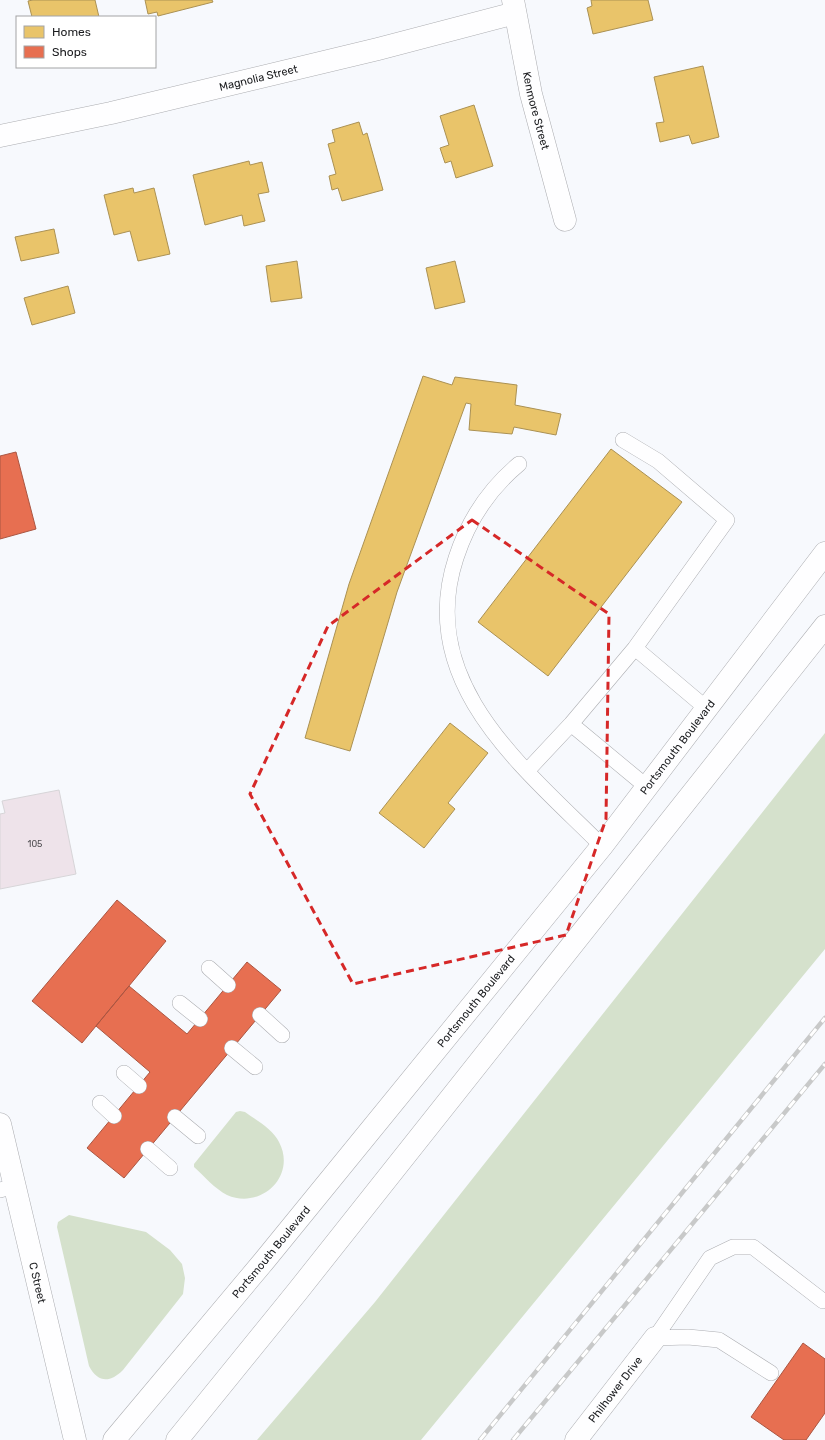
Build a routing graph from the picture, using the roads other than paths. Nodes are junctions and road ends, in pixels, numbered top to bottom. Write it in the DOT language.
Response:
graph roads {
  1 [pos="514,7"];
  2 [pos="0,136"];
  3 [pos="564,220"];
  4 [pos="623,440"];
  5 [pos="520,464"];
  6 [pos="825,553"];
  7 [pos="825,626"];
  8 [pos="636,648"];
  9 [pos="706,708"];
  10 [pos="571,724"];
  11 [pos="527,771"];
  12 [pos="648,787"];
  13 [pos="602,846"];
  14 [pos="209,968"];
  15 [pos="228,985"];
  16 [pos="180,1003"];
  17 [pos="260,1015"];
  18 [pos="200,1019"];
  19 [pos="282,1035"];
  20 [pos="232,1048"];
  21 [pos="255,1067"];
  22 [pos="124,1073"];
  23 [pos="139,1086"];
  24 [pos="100,1103"];
  25 [pos="114,1116"];
  26 [pos="175,1117"];
  27 [pos="0,1124"];
  28 [pos="198,1136"];
  29 [pos="148,1149"];
  30 [pos="170,1168"];
  31 [pos="8,1188"];
  32 [pos="823,1301"];
  33 [pos="654,1338"];
  34 [pos="771,1373"];
  35 [pos="75,1440"];
  36 [pos="114,1440"];
  37 [pos="177,1440"];
  38 [pos="576,1440"];
  1 -- 2 [label="main road, Magnolia Street"];
  1 -- 3 [label="main road, Kenmore Street"];
  4 -- 8 [label="lane"];
  5 -- 11 [label="lane"];
  6 -- 9 [label="main road, Portsmouth Boulevard"];
  7 -- 37 [label="main road"];
  8 -- 9 [label="lane"];
  8 -- 10 [label="lane"];
  9 -- 12 [label="main road, Portsmouth Boulevard"];
  10 -- 11 [label="lane"];
  10 -- 12 [label="lane"];
  11 -- 13 [label="lane"];
  12 -- 13 [label="main road, Portsmouth Boulevard"];
  13 -- 36 [label="main road, Portsmouth Boulevard"];
  14 -- 15 [label="lane"];
  16 -- 18 [label="lane"];
  17 -- 19 [label="lane"];
  20 -- 21 [label="lane"];
  22 -- 23 [label="lane"];
  24 -- 25 [label="lane"];
  26 -- 28 [label="lane"];
  27 -- 31 [label="main road, C Street"];
  29 -- 30 [label="lane"];
  31 -- 35 [label="main road, C Street"];
  32 -- 33 [label="lane"];
  33 -- 34 [label="lane"];
  33 -- 38 [label="main road, Philhower Drive"];
}
